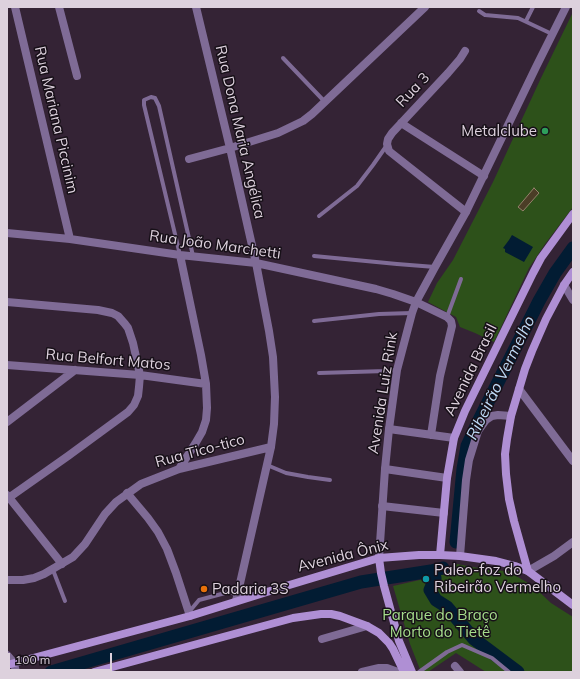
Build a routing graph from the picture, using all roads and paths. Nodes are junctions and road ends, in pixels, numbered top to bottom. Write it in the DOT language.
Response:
graph roads {
  1 [pos="15,7"];
  2 [pos="59,7"];
  3 [pos="196,7"];
  4 [pos="425,7"];
  5 [pos="533,7"];
  6 [pos="566,7"];
  7 [pos="479,11"];
  8 [pos="526,21"];
  9 [pos="552,34"];
  10 [pos="465,51"];
  11 [pos="283,58"];
  12 [pos="76,76"];
  13 [pos="325,102"];
  14 [pos="402,123"];
  15 [pos="230,148"];
  16 [pos="388,148"];
  17 [pos="189,159"];
  18 [pos="484,176"];
  19 [pos="466,212"];
  20 [pos="573,214"];
  21 [pos="319,216"];
  22 [pos="7,233"];
  23 [pos="70,239"];
  24 [pos="180,255"];
  25 [pos="193,256"];
  26 [pos="314,256"];
  27 [pos="256,263"];
  28 [pos="435,267"];
  29 [pos="573,272"];
  30 [pos="461,279"];
  31 [pos="564,285"];
  32 [pos="573,300"];
  33 [pos="7,302"];
  34 [pos="416,302"];
  35 [pos="412,314"];
  36 [pos="447,317"];
  37 [pos="314,321"];
  38 [pos="7,364"];
  39 [pos="75,370"];
  40 [pos="397,370"];
  41 [pos="319,373"];
  42 [pos="140,376"];
  43 [pos="206,384"];
  44 [pos="519,389"];
  45 [pos="511,416"];
  46 [pos="7,422"];
  47 [pos="389,429"];
  48 [pos="431,435"];
  49 [pos="454,438"];
  50 [pos="271,447"];
  51 [pos="573,461"];
  52 [pos="267,465"];
  53 [pos="179,469"];
  54 [pos="384,469"];
  55 [pos="448,478"];
  56 [pos="330,480"];
  57 [pos="127,493"];
  58 [pos="8,498"];
  59 [pos="382,506"];
  60 [pos="444,513"];
  61 [pos="573,542"];
  62 [pos="440,555"];
  63 [pos="460,556"];
  64 [pos="379,558"];
  65 [pos="62,564"];
  66 [pos="53,570"];
  67 [pos="528,571"];
  68 [pos="7,580"];
  69 [pos="236,598"];
  70 [pos="65,601"];
  71 [pos="573,605"];
  72 [pos="189,614"];
  73 [pos="367,626"];
  74 [pos="322,639"];
  75 [pos="7,655"];
  76 [pos="13,667"];
  77 [pos="94,672"];
  78 [pos="362,672"];
  79 [pos="398,672"];
  80 [pos="404,672"];
  81 [pos="412,672"];
  82 [pos="420,672"];
  83 [pos="509,672"];
  1 -- 23 [label="street, Rua Mariana Piccinim"];
  2 -- 12 [label="street"];
  3 -- 15 [label="street, Rua Dona Maria Angélica"];
  4 -- 13 [label="street"];
  5 -- 8 [label="lane"];
  6 -- 9 [label="street, Avenida Luiz Rink"];
  7 -- 8 [label="lane"];
  8 -- 9 [label="lane"];
  9 -- 18 [label="street, Avenida Luiz Rink"];
  10 -- 14 [label="street, Rua 3"];
  11 -- 13 [label="lane"];
  13 -- 15 [label="street"];
  14 -- 16 [label="street, Rua 3"];
  14 -- 18 [label="street"];
  15 -- 17 [label="street"];
  15 -- 27 [label="street, Rua Dona Maria Angélica"];
  16 -- 19 [label="street"];
  16 -- 21 [label="lane"];
  18 -- 19 [label="street, Avenida Luiz Rink"];
  19 -- 28 [label="street, Avenida Luiz Rink"];
  20 -- 49 [label="main road, Avenida Brasil"];
  22 -- 23 [label="street, Rua João Marchetti"];
  23 -- 24 [label="street, Rua João Marchetti"];
  24 -- 25 [label="street, Rua João Marchetti"];
  24 -- 25 [label="lane"];
  24 -- 43 [label="street"];
  25 -- 27 [label="street, Rua João Marchetti"];
  26 -- 28 [label="lane"];
  27 -- 34 [label="street, Rua João Marchetti"];
  27 -- 50 [label="street, Rua Dona Maria Angélica"];
  28 -- 34 [label="street, Avenida Luiz Rink"];
  29 -- 31 [label="main road"];
  30 -- 36 [label="lane"];
  31 -- 32 [label="street"];
  31 -- 44 [label="main road"];
  33 -- 42 [label="street"];
  34 -- 35 [label="street, Avenida Luiz Rink"];
  34 -- 36 [label="street, Rua João Marchetti"];
  35 -- 37 [label="lane"];
  35 -- 40 [label="street, Avenida Luiz Rink"];
  36 -- 48 [label="street"];
  38 -- 39 [label="street, Rua Belfort Matos"];
  39 -- 42 [label="street, Rua Belfort Matos"];
  39 -- 46 [label="street"];
  40 -- 41 [label="lane"];
  40 -- 47 [label="street, Avenida Luiz Rink"];
  42 -- 43 [label="street, Rua Belfort Matos"];
  42 -- 58 [label="street"];
  43 -- 53 [label="street"];
  44 -- 45 [label="main road"];
  44 -- 51 [label="street"];
  45 -- 63 [label="street"];
  45 -- 67 [label="main road"];
  47 -- 48 [label="street"];
  47 -- 54 [label="street, Avenida Luiz Rink"];
  48 -- 49 [label="street"];
  49 -- 55 [label="main road, Avenida Brasil"];
  50 -- 52 [label="street, Rua Dona Maria Angélica"];
  50 -- 53 [label="street, Rua Tico-tico"];
  52 -- 56 [label="lane"];
  52 -- 69 [label="street, Rua Dona Maria Angélica"];
  53 -- 57 [label="street, Rua Tico-tico"];
  54 -- 55 [label="street"];
  54 -- 59 [label="street, Avenida Luiz Rink"];
  55 -- 60 [label="main road, Avenida Brasil"];
  57 -- 65 [label="street, Rua Tico-tico"];
  57 -- 72 [label="street"];
  58 -- 65 [label="street"];
  59 -- 60 [label="street"];
  59 -- 64 [label="street, Avenida Luiz Rink"];
  60 -- 62 [label="main road, Avenida Brasil"];
  61 -- 67 [label="street"];
  62 -- 63 [label="main road, Avenida Ônix"];
  62 -- 64 [label="main road, Avenida Ônix"];
  63 -- 67 [label="main road, Avenida Ônix"];
  64 -- 69 [label="main road, Avenida Ônix"];
  64 -- 81 [label="main road, Avenida Luiz Rink"];
  65 -- 66 [label="street, Rua Tico-tico"];
  66 -- 68 [label="street, Rua Tico-tico"];
  66 -- 70 [label="lane"];
  67 -- 71 [label="main road"];
  69 -- 72 [label="main road, Avenida Ônix"];
  69 -- 72 [label="lane"];
  72 -- 76 [label="main road, Avenida Ônix"];
  73 -- 74 [label="street"];
  73 -- 77 [label="main road"];
  73 -- 80 [label="main road"];
  75 -- 76 [label="street"];
  78 -- 79 [label="street"];
  82 -- 83 [label="lane"];
}
